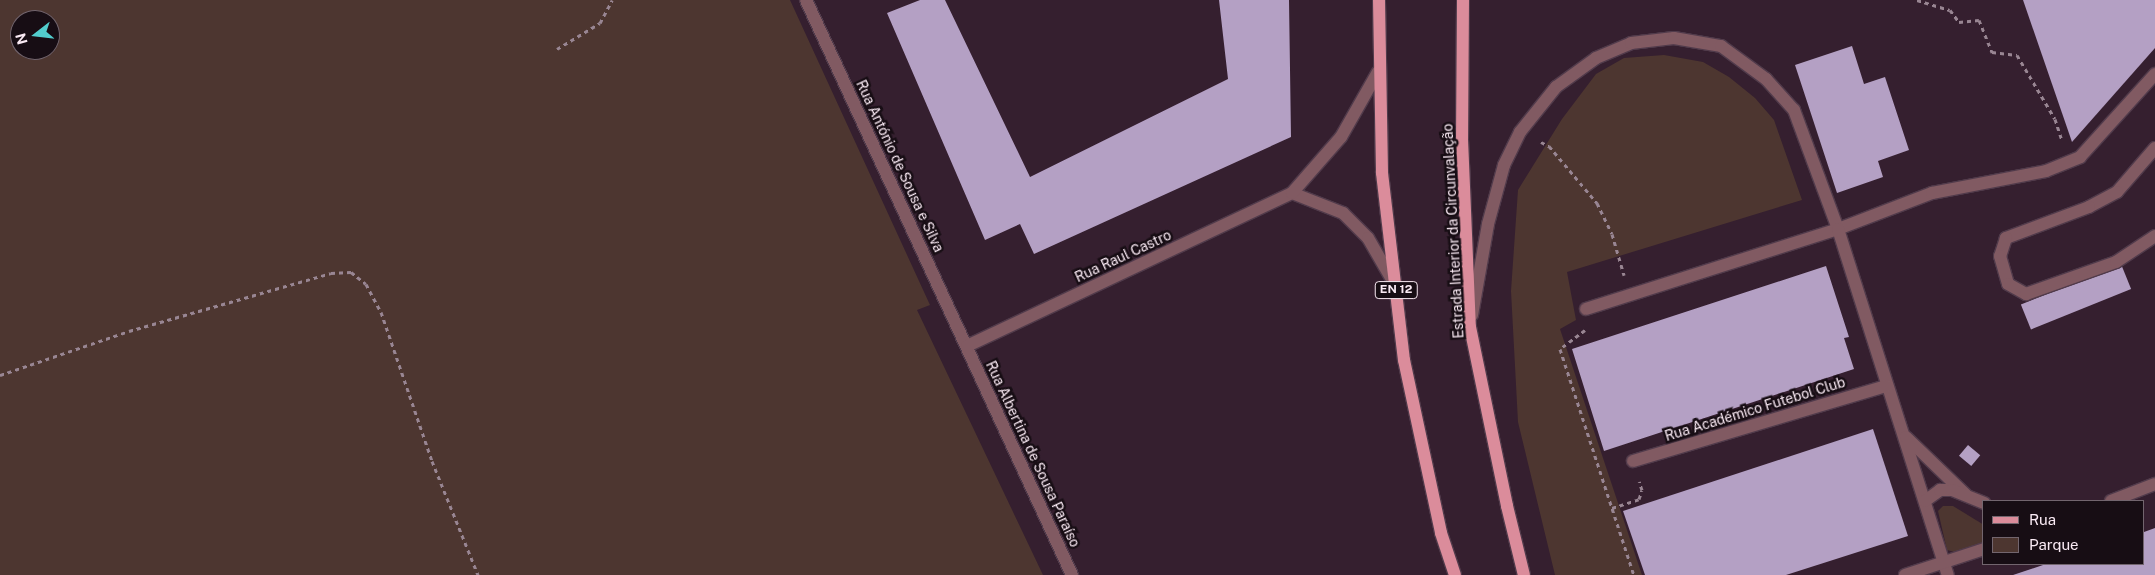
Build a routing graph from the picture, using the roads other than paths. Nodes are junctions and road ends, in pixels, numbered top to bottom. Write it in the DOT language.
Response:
graph roads {
  1 [pos="806,0"];
  2 [pos="1379,0"];
  3 [pos="1463,0"];
  4 [pos="1378,72"];
  5 [pos="2155,74"];
  6 [pos="2155,148"];
  7 [pos="1292,193"];
  8 [pos="1838,229"];
  9 [pos="2155,236"];
  10 [pos="1395,284"];
  11 [pos="1586,310"];
  12 [pos="1470,327"];
  13 [pos="967,346"];
  14 [pos="1887,386"];
  15 [pos="1904,436"];
  16 [pos="1632,462"];
  17 [pos="2155,484"];
  18 [pos="1966,495"];
  19 [pos="1925,500"];
  20 [pos="2114,500"];
  21 [pos="1982,502"];
  22 [pos="1982,550"];
  23 [pos="1946,570"];
  24 [pos="1072,575"];
  25 [pos="1455,575"];
  26 [pos="1524,575"];
  27 [pos="1905,575"];
  1 -- 13 [label="street, Rua António de Sousa e Silva"];
  2 -- 4 [label="main road, EN 12"];
  3 -- 12 [label="main road, Estrada Interior da Circunvalação"];
  4 -- 7 [label="street, Rua Raul Castro"];
  4 -- 10 [label="main road, EN 12"];
  5 -- 8 [label="street"];
  6 -- 9 [label="street"];
  7 -- 10 [label="street"];
  7 -- 13 [label="street, Rua Raul Castro"];
  8 -- 11 [label="street"];
  8 -- 12 [label="street"];
  8 -- 14 [label="street"];
  10 -- 25 [label="main road, EN 12"];
  12 -- 26 [label="main road, Estrada Interior da Circunvalação"];
  13 -- 24 [label="street, Rua Albertina de Sousa Paraíso"];
  14 -- 15 [label="street"];
  14 -- 16 [label="street, Rua Académico Futebol Club"];
  15 -- 18 [label="street"];
  15 -- 19 [label="street"];
  17 -- 20 [label="street"];
  18 -- 19 [label="street"];
  18 -- 21 [label="street"];
  19 -- 23 [label="street"];
  22 -- 23 [label="street"];
  23 -- 27 [label="street"];
}
